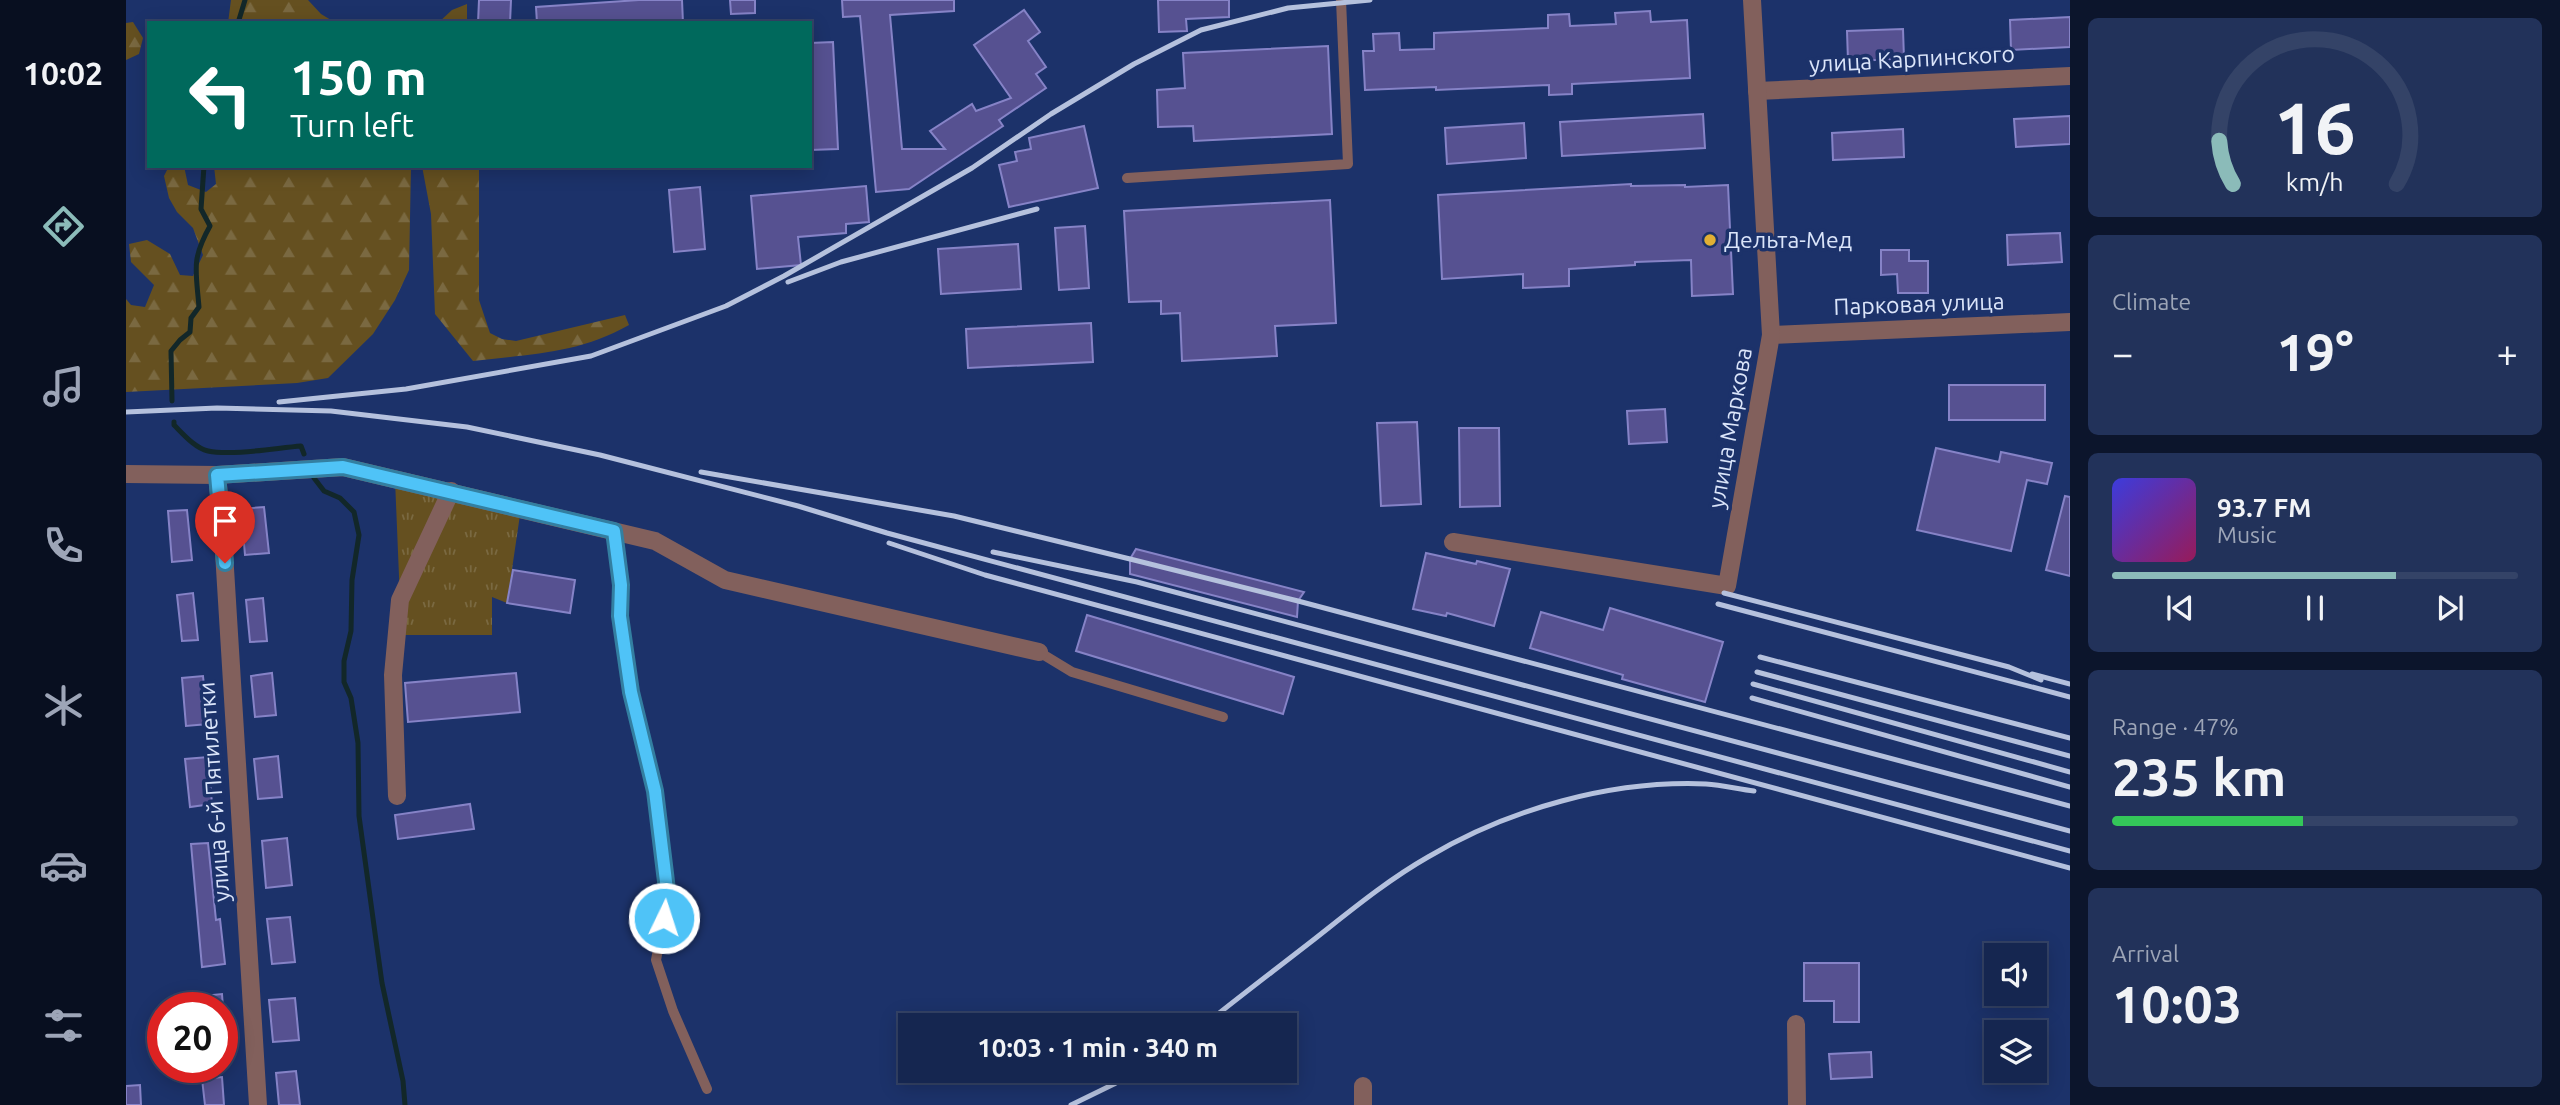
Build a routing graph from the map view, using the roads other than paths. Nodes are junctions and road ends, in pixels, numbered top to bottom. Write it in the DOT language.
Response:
graph roads {
  1 [pos="1341,0"];
  2 [pos="1752,0"];
  3 [pos="2070,76"];
  4 [pos="1757,91"];
  5 [pos="1126,178"];
  6 [pos="2070,322"];
  7 [pos="1771,335"];
  8 [pos="126,474"];
  9 [pos="217,475"];
  10 [pos="451,491"];
  11 [pos="614,531"];
  12 [pos="1453,542"];
  13 [pos="1039,652"];
  14 [pos="1223,717"];
  15 [pos="397,796"];
  16 [pos="1796,1024"];
  17 [pos="1363,1086"];
  18 [pos="707,1089"];
  19 [pos="258,1105"];
  20 [pos="1363,1105"];
  21 [pos="1797,1105"];
  1 -- 5 [label="lane"];
  2 -- 4 [label="street, улица Маркова"];
  3 -- 4 [label="street, улица Карпинского"];
  4 -- 7 [label="street, улица Маркова"];
  6 -- 7 [label="street, Парковая улица"];
  7 -- 12 [label="street, улица Маркова"];
  8 -- 9 [label="street"];
  9 -- 10 [label="street"];
  9 -- 19 [label="street, улица 6-й Пятилетки"];
  10 -- 11 [label="street"];
  10 -- 15 [label="street"];
  11 -- 13 [label="street"];
  11 -- 18 [label="lane"];
  13 -- 14 [label="lane"];
  16 -- 21 [label="street"];
  17 -- 20 [label="street"];
}
